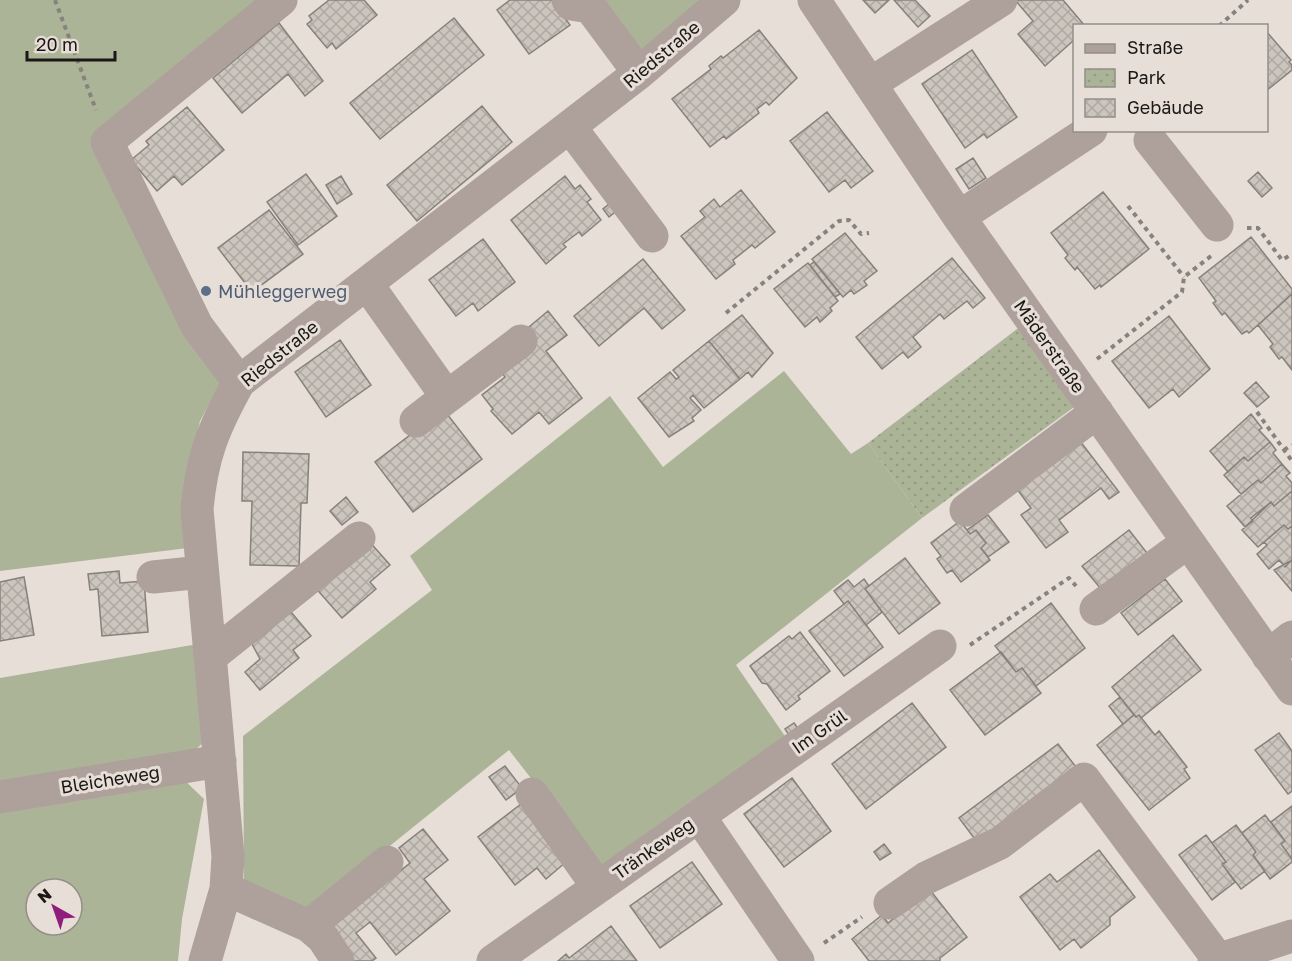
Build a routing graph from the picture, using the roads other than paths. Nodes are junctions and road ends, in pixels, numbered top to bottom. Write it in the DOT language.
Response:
graph roads {
  1 [pos="281,0"];
  2 [pos="568,0"];
  3 [pos="724,0"];
  4 [pos="814,0"];
  5 [pos="1001,0"];
  6 [pos="639,73"];
  7 [pos="870,84"];
  8 [pos="570,127"];
  9 [pos="1087,132"];
  10 [pos="1150,140"];
  11 [pos="959,217"];
  12 [pos="652,236"];
  13 [pos="1224,237"];
  14 [pos="367,284"];
  15 [pos="521,341"];
  16 [pos="239,382"];
  17 [pos="447,397"];
  18 [pos="1097,412"];
  19 [pos="416,421"];
  20 [pos="966,510"];
  21 [pos="359,537"];
  22 [pos="1188,542"];
  23 [pos="202,572"];
  24 [pos="153,577"];
  25 [pos="1096,609"];
  26 [pos="1280,646"];
  27 [pos="950,649"];
  28 [pos="210,657"];
  29 [pos="1292,689"];
  30 [pos="220,761"];
  31 [pos="532,794"];
  32 [pos="0,797"];
  33 [pos="699,816"];
  34 [pos="387,862"];
  35 [pos="598,887"];
  36 [pos="226,889"];
  37 [pos="890,903"];
  38 [pos="309,926"];
  39 [pos="1292,936"];
  40 [pos="808,954"];
  41 [pos="1216,960"];
  42 [pos="205,961"];
  43 [pos="338,961"];
  44 [pos="493,961"];
  1 -- 16 [label="street"];
  2 -- 6 [label="street"];
  3 -- 6 [label="street, Riedstraße"];
  4 -- 7 [label="street, Mäderstraße"];
  5 -- 7 [label="street"];
  6 -- 8 [label="street, Riedstraße"];
  7 -- 11 [label="street, Mäderstraße"];
  8 -- 12 [label="street"];
  8 -- 14 [label="street, Riedstraße"];
  9 -- 11 [label="street"];
  10 -- 13 [label="street"];
  11 -- 18 [label="street, Mäderstraße"];
  14 -- 16 [label="street, Riedstraße"];
  14 -- 17 [label="street"];
  15 -- 17 [label="street"];
  16 -- 23 [label="street, Riedstraße"];
  17 -- 19 [label="street"];
  18 -- 20 [label="street"];
  18 -- 22 [label="street, Mäderstraße"];
  21 -- 28 [label="street"];
  22 -- 25 [label="street"];
  22 -- 26 [label="street, Mäderstraße"];
  23 -- 24 [label="street"];
  23 -- 28 [label="street, Riedstraße"];
  26 -- 29 [label="street, Mäderstraße"];
  27 -- 33 [label="street, Im Grül"];
  28 -- 30 [label="street, Riedstraße"];
  30 -- 32 [label="street, Bleicheweg"];
  30 -- 36 [label="street, Riedstraße"];
  31 -- 35 [label="street"];
  33 -- 35 [label="street, Tränkeweg"];
  33 -- 40 [label="street, Tränkeweg"];
  34 -- 38 [label="street"];
  35 -- 44 [label="street, Tränkeweg"];
  36 -- 38 [label="street"];
  36 -- 42 [label="street, Riedstraße"];
  37 -- 41 [label="street"];
  38 -- 43 [label="street"];
  39 -- 41 [label="street"];
}
